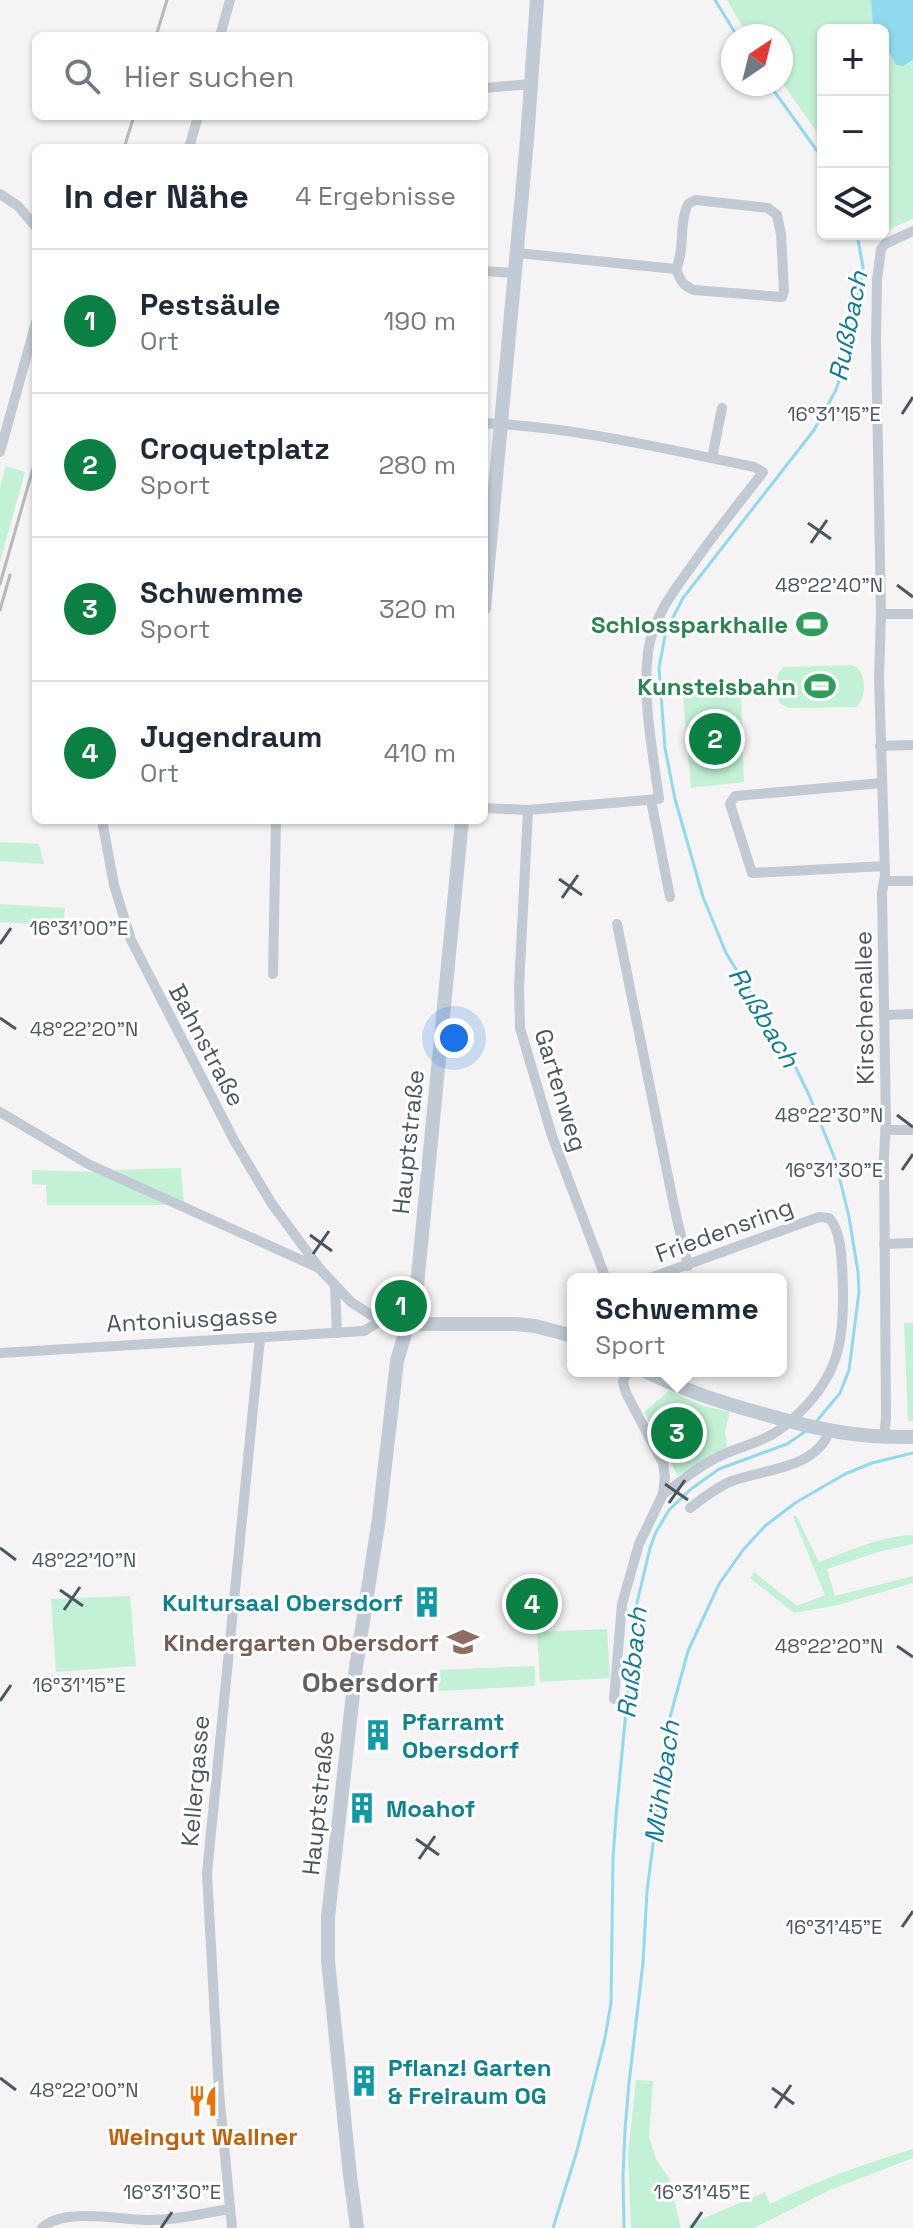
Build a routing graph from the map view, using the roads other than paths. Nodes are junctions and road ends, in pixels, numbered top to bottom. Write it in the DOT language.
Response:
graph roads {
  1 [pos="230,0"];
  2 [pos="537,0"];
  3 [pos="221,32"];
  4 [pos="531,84"];
  5 [pos="488,88"];
  6 [pos="197,120"];
  7 [pos="190,144"];
  8 [pos="0,194"];
  9 [pos="32,222"];
  10 [pos="913,231"];
  11 [pos="517,253"];
  12 [pos="676,269"];
  13 [pos="488,271"];
  14 [pos="515,273"];
  15 [pos="32,336"];
  16 [pos="722,408"];
  17 [pos="488,423"];
  18 [pos="501,424"];
  19 [pos="0,452"];
  20 [pos="712,458"];
  21 [pos="488,533"];
  22 [pos="881,614"];
  23 [pos="913,614"];
  24 [pos="913,745"];
  25 [pos="880,746"];
  26 [pos="882,783"];
  27 [pos="655,799"];
  28 [pos="488,808"];
  29 [pos="528,810"];
  30 [pos="103,824"];
  31 [pos="276,824"];
  32 [pos="462,824"];
  33 [pos="885,866"];
  34 [pos="885,881"];
  35 [pos="913,881"];
  36 [pos="670,897"];
  37 [pos="617,924"];
  38 [pos="273,974"];
  39 [pos="913,1014"];
  40 [pos="884,1015"];
  41 [pos="0,1112"];
  42 [pos="885,1130"];
  43 [pos="913,1130"];
  44 [pos="913,1243"];
  45 [pos="884,1244"];
  46 [pos="688,1266"];
  47 [pos="320,1269"];
  48 [pos="604,1273"];
  49 [pos="666,1273"];
  50 [pos="335,1286"];
  51 [pos="383,1319"];
  52 [pos="405,1331"];
  53 [pos="337,1333"];
  54 [pos="567,1334"];
  55 [pos="260,1338"];
  56 [pos="0,1353"];
  57 [pos="625,1377"];
  58 [pos="658,1377"];
  59 [pos="794,1423"];
  60 [pos="823,1431"];
  61 [pos="913,1437"];
  62 [pos="884,1438"];
  63 [pos="663,1494"];
  64 [pos="690,1508"];
  65 [pos="614,1699"];
  66 [pos="230,2209"];
  67 [pos="42,2228"];
  68 [pos="232,2228"];
  69 [pos="357,2228"];
  1 -- 3 [label="street"];
  2 -- 4 [label="main road"];
  4 -- 5 [label="street"];
  4 -- 11 [label="main road"];
  6 -- 7 [label="street"];
  8 -- 9 [label="street"];
  10 -- 22 [label="street, Kirschenallee"];
  11 -- 12 [label="street"];
  11 -- 14 [label="main road"];
  12 -- 12 [label="street"];
  13 -- 14 [label="street"];
  14 -- 18 [label="main road"];
  15 -- 19 [label="street"];
  16 -- 20 [label="street"];
  17 -- 18 [label="street"];
  18 -- 20 [label="street"];
  18 -- 21 [label="main road"];
  20 -- 27 [label="street"];
  22 -- 23 [label="street"];
  22 -- 25 [label="street, Kirschenallee"];
  24 -- 25 [label="street"];
  25 -- 26 [label="street, Kirschenallee"];
  26 -- 33 [label="street, Kirschenallee"];
  26 -- 33 [label="street"];
  27 -- 29 [label="street"];
  27 -- 36 [label="street"];
  28 -- 29 [label="street"];
  29 -- 48 [label="street, Gartenweg"];
  30 -- 47 [label="street, Bahnstraße"];
  31 -- 38 [label="street"];
  32 -- 52 [label="main road, Hauptstraße"];
  33 -- 34 [label="street, Kirschenallee"];
  34 -- 35 [label="street"];
  34 -- 40 [label="street, Kirschenallee"];
  37 -- 46 [label="street"];
  39 -- 40 [label="street"];
  40 -- 42 [label="street, Kirschenallee"];
  41 -- 47 [label="street"];
  42 -- 43 [label="street"];
  42 -- 45 [label="street, Kirschenallee"];
  44 -- 45 [label="street"];
  45 -- 62 [label="street, Kirschenallee"];
  46 -- 49 [label="street, Friedensring"];
  46 -- 59 [label="street, Friedensring"];
  47 -- 50 [label="street, Bahnstraße"];
  50 -- 51 [label="street, Bahnstraße"];
  50 -- 53 [label="street"];
  51 -- 52 [label="street"];
  51 -- 53 [label="street, Antoniusgasse"];
  52 -- 54 [label="main road"];
  52 -- 69 [label="main road, Hauptstraße"];
  53 -- 55 [label="street, Antoniusgasse"];
  55 -- 56 [label="street, Antoniusgasse"];
  55 -- 66 [label="street, Kellergasse"];
  57 -- 63 [label="street"];
  58 -- 59 [label="main road"];
  59 -- 60 [label="main road"];
  59 -- 63 [label="street"];
  60 -- 62 [label="main road"];
  60 -- 64 [label="street"];
  61 -- 62 [label="main road"];
  63 -- 65 [label="street"];
  66 -- 67 [label="street"];
  66 -- 68 [label="street, Kellergasse"];
}
